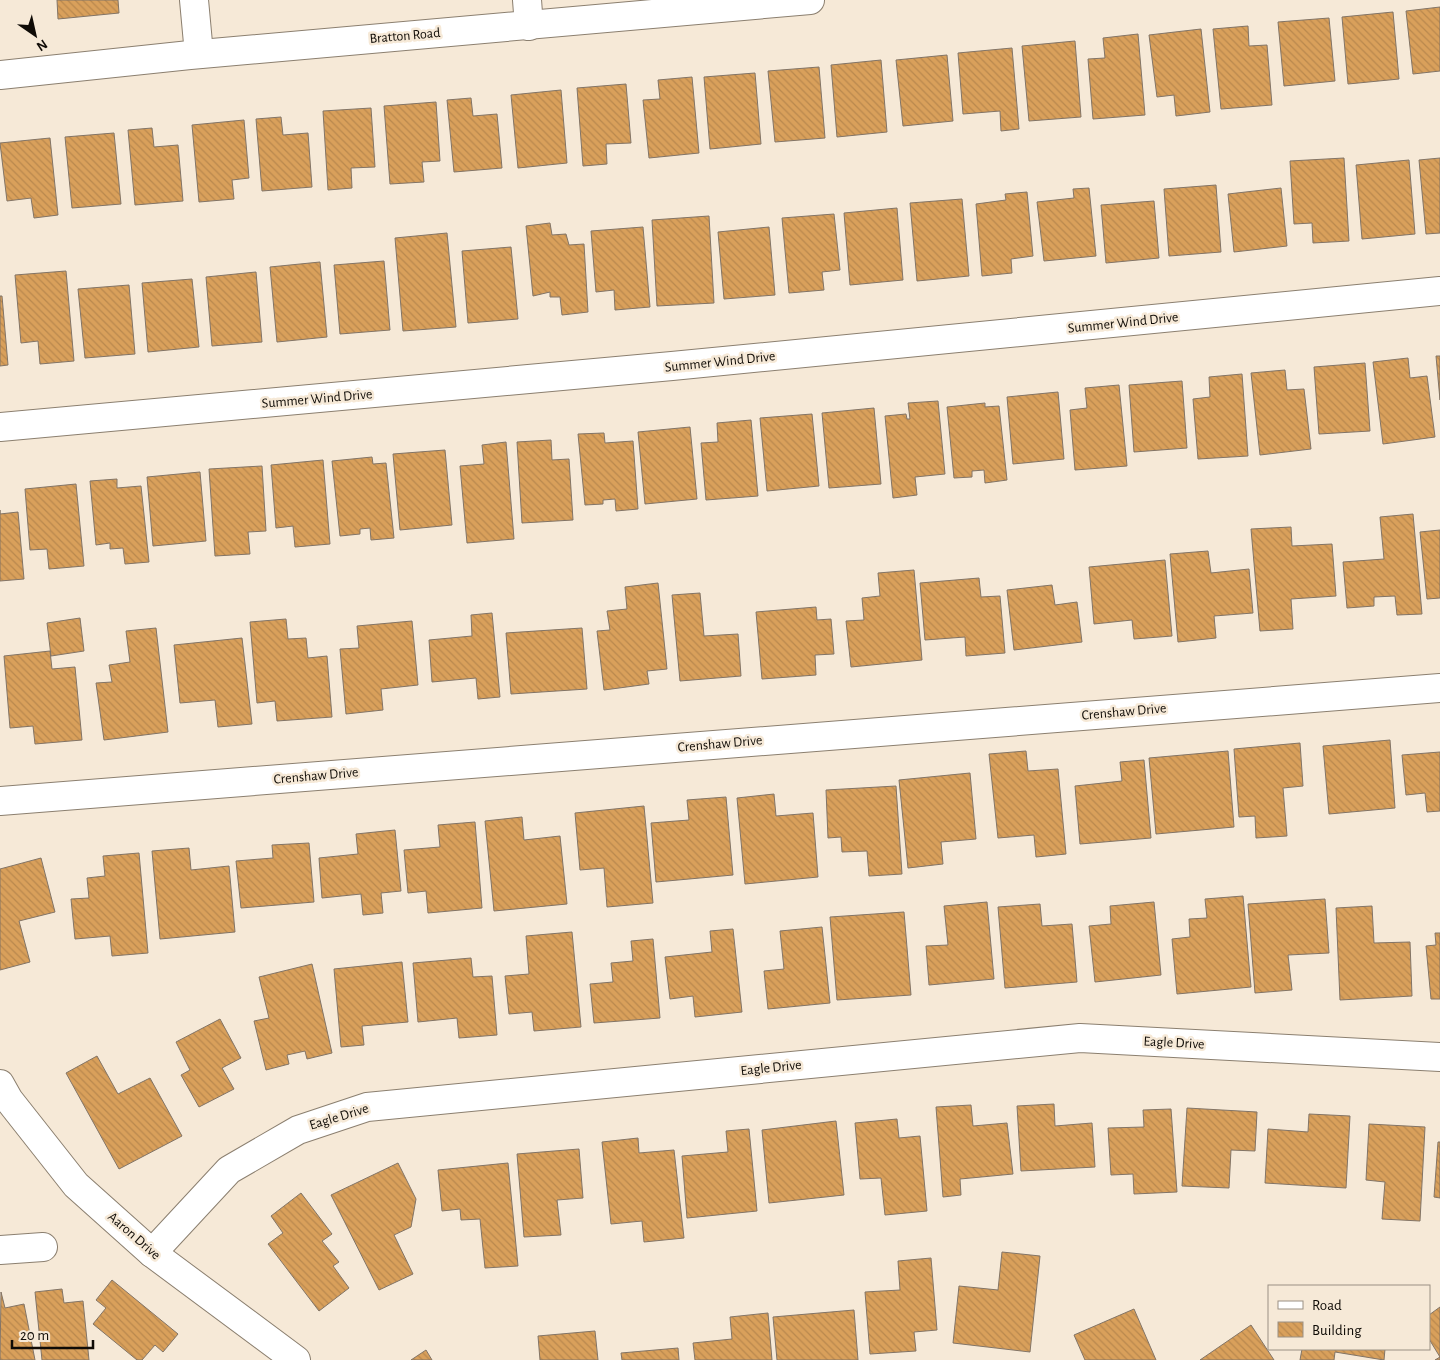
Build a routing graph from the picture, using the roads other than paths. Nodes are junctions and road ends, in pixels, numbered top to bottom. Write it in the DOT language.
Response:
graph roads {
  1 [pos="194,0"];
  2 [pos="810,0"];
  3 [pos="528,13"];
  4 [pos="199,54"];
  5 [pos="0,75"];
  6 [pos="1440,291"];
  7 [pos="0,427"];
  8 [pos="1440,688"];
  9 [pos="0,801"];
  10 [pos="1440,1057"];
  11 [pos="0,1084"];
  12 [pos="43,1247"];
  13 [pos="0,1250"];
  14 [pos="152,1253"];
  15 [pos="296,1360"];
  1 -- 4 [label="street"];
  2 -- 3 [label="street, Bratton Road"];
  3 -- 4 [label="street, Bratton Road"];
  4 -- 5 [label="street, Bratton Road"];
  6 -- 7 [label="street, Summer Wind Drive"];
  8 -- 9 [label="street, Crenshaw Drive"];
  10 -- 14 [label="street, Eagle Drive"];
  11 -- 14 [label="street, Aaron Drive"];
  12 -- 13 [label="street"];
  14 -- 15 [label="street, Aaron Drive"];
}
